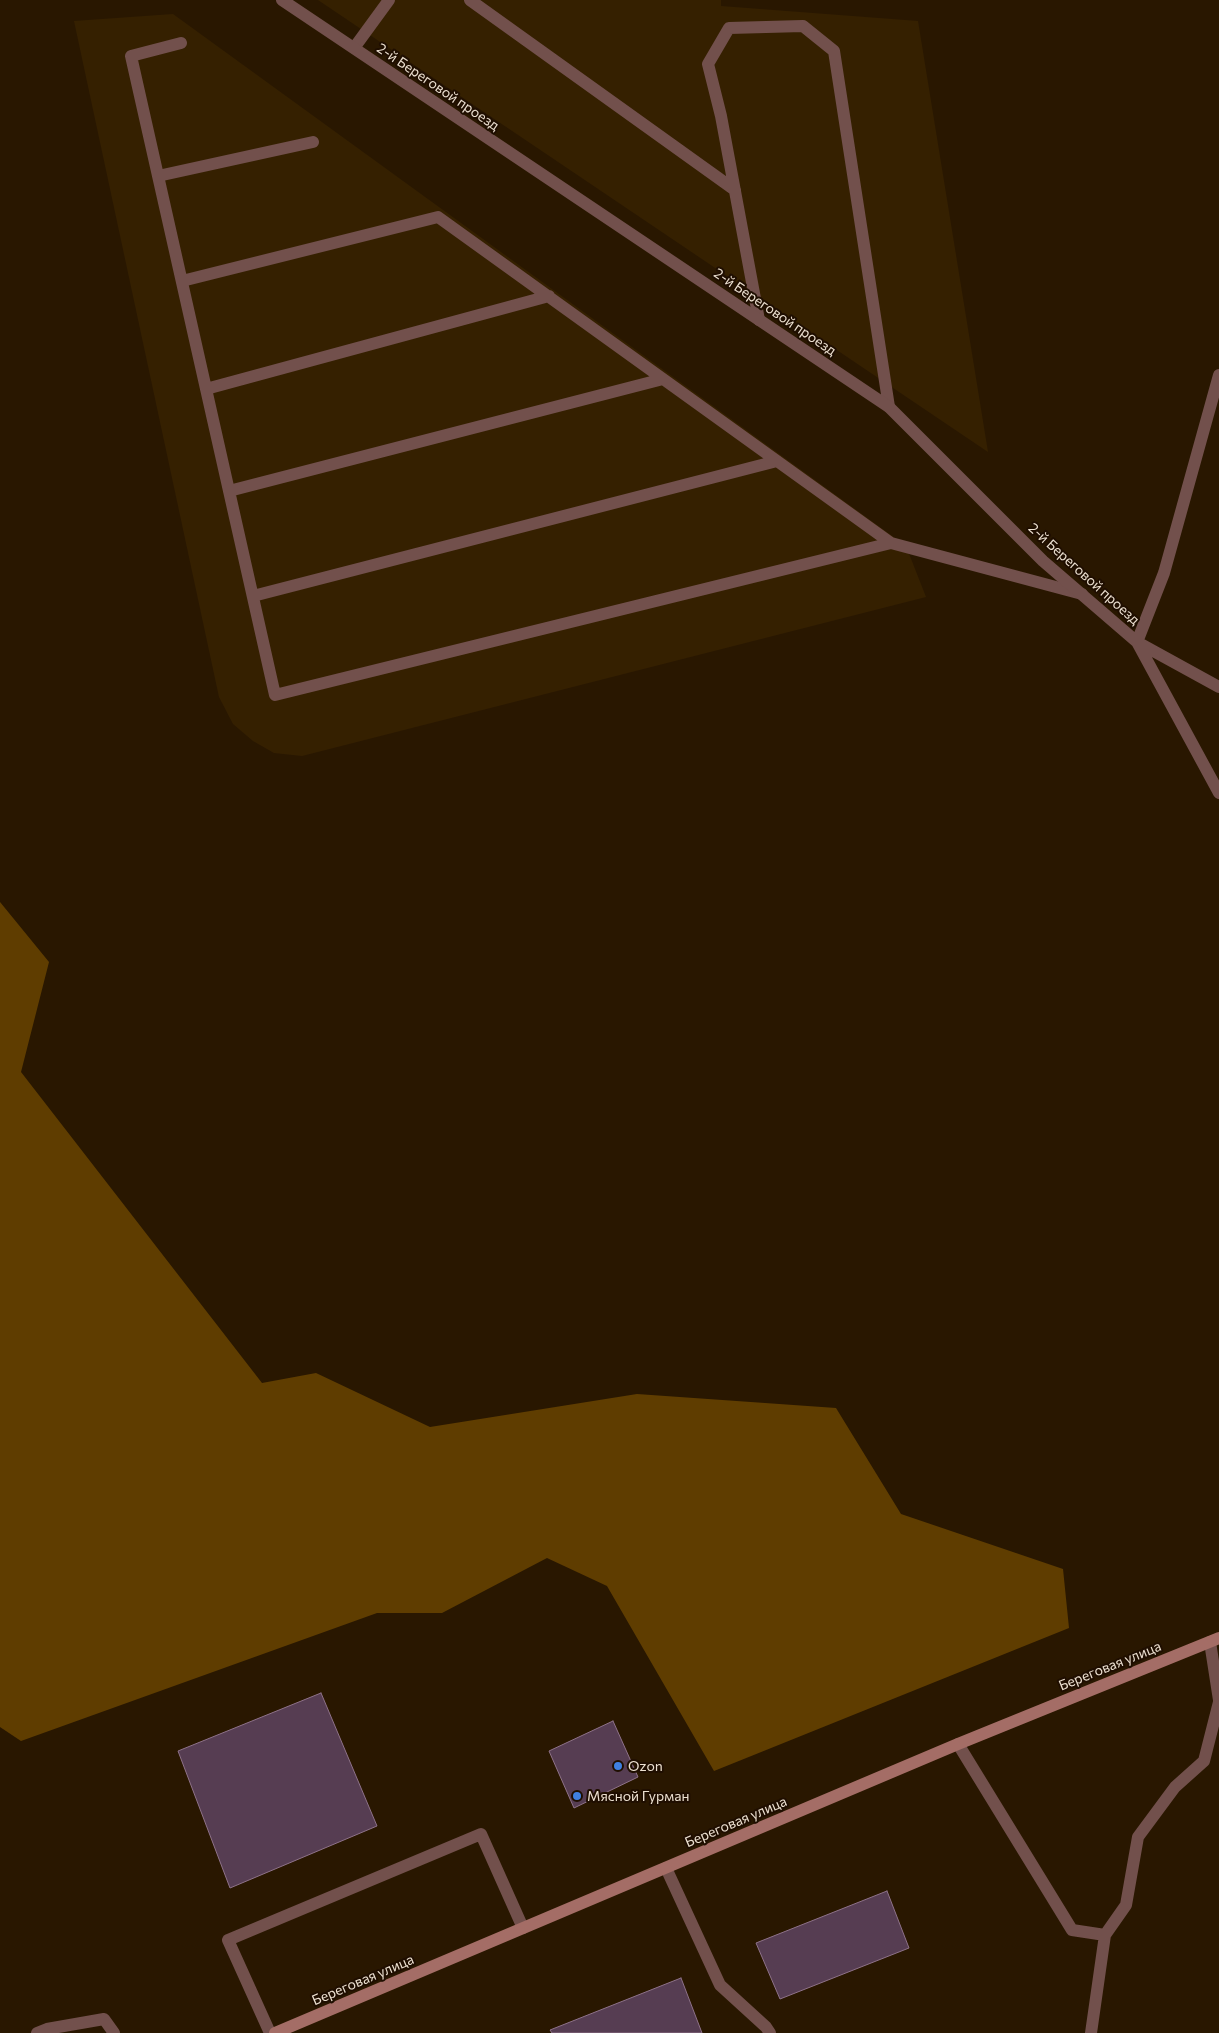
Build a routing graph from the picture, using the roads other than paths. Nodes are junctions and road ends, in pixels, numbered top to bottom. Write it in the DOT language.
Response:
graph roads {
  1 [pos="282,0"];
  2 [pos="389,0"];
  3 [pos="470,0"];
  4 [pos="181,43"];
  5 [pos="354,48"];
  6 [pos="313,142"];
  7 [pos="158,176"];
  8 [pos="735,190"];
  9 [pos="182,281"];
  10 [pos="549,296"];
  11 [pos="759,320"];
  12 [pos="1219,375"];
  13 [pos="663,379"];
  14 [pos="206,390"];
  15 [pos="889,407"];
  16 [pos="777,461"];
  17 [pos="229,491"];
  18 [pos="891,543"];
  19 [pos="1082,594"];
  20 [pos="253,596"];
  21 [pos="1137,642"];
  22 [pos="1219,687"];
  23 [pos="1219,793"];
  24 [pos="1214,1640"];
  25 [pos="1219,1655"];
  26 [pos="1219,1701"];
  27 [pos="958,1744"];
  28 [pos="666,1868"];
  29 [pos="523,1928"];
  30 [pos="1105,1935"];
  31 [pos="37,2033"];
  32 [pos="114,2033"];
  33 [pos="270,2033"];
  34 [pos="275,2033"];
  35 [pos="770,2033"];
  36 [pos="1091,2033"];
  1 -- 5 [label="street, 2-й Береговой проезд"];
  2 -- 5 [label="street"];
  3 -- 8 [label="street"];
  4 -- 7 [label="street"];
  5 -- 11 [label="street, 2-й Береговой проезд"];
  6 -- 7 [label="street"];
  7 -- 9 [label="street"];
  8 -- 11 [label="street"];
  8 -- 15 [label="street"];
  9 -- 10 [label="street"];
  9 -- 14 [label="street"];
  10 -- 13 [label="street"];
  10 -- 14 [label="street"];
  11 -- 15 [label="street, 2-й Береговой проезд"];
  12 -- 21 [label="street"];
  13 -- 16 [label="street"];
  13 -- 17 [label="street"];
  14 -- 17 [label="street"];
  15 -- 19 [label="street, 2-й Береговой проезд"];
  16 -- 18 [label="street"];
  16 -- 20 [label="street"];
  17 -- 20 [label="street"];
  18 -- 19 [label="street"];
  18 -- 20 [label="street"];
  19 -- 21 [label="street, 2-й Береговой проезд"];
  21 -- 22 [label="street, 2-й Береговой проезд"];
  21 -- 23 [label="street"];
  24 -- 25 [label="street"];
  24 -- 26 [label="street"];
  24 -- 27 [label="main road, Береговая улица"];
  26 -- 30 [label="street"];
  27 -- 28 [label="main road, Береговая улица"];
  27 -- 30 [label="street"];
  28 -- 29 [label="main road, Береговая улица"];
  28 -- 35 [label="street"];
  29 -- 33 [label="street"];
  29 -- 34 [label="main road, Береговая улица"];
  30 -- 36 [label="street"];
  31 -- 32 [label="street"];
}
